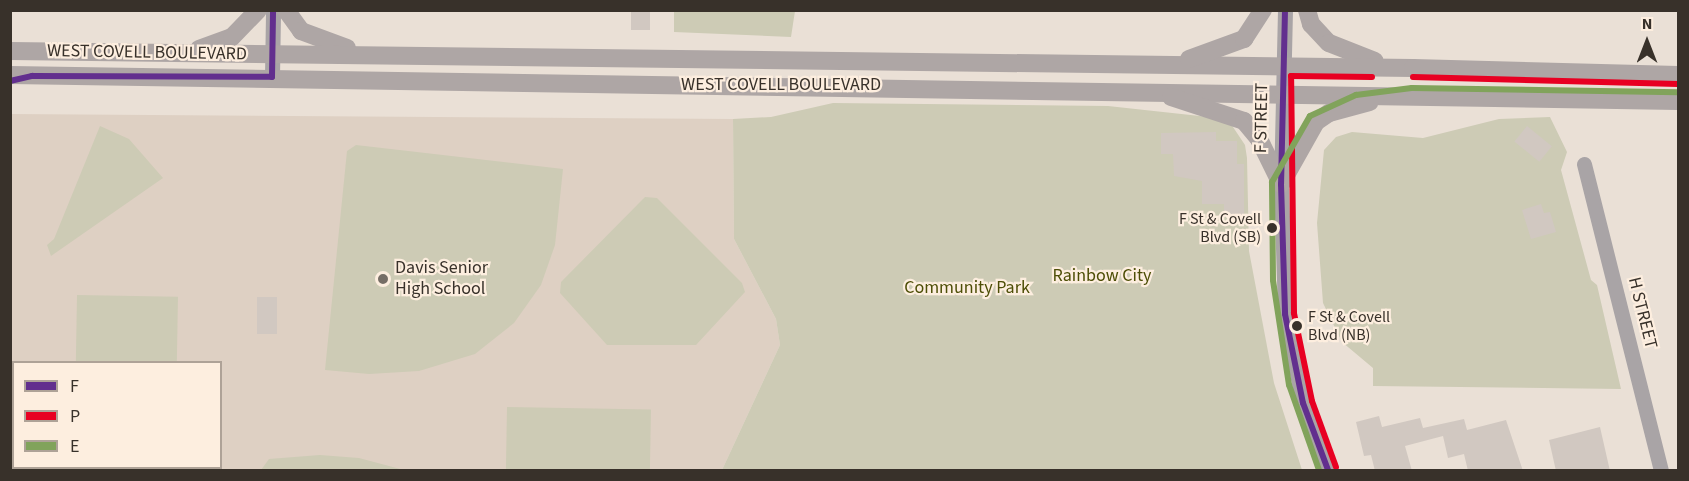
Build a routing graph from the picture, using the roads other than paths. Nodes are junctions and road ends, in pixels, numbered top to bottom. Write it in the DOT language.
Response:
graph roads {
  1 [pos="258,10"];
  2 [pos="273,10"];
  3 [pos="286,10"];
  4 [pos="1263,10"];
  5 [pos="1285,10"];
  6 [pos="1307,10"];
  7 [pos="10,51"];
  8 [pos="172,54"];
  9 [pos="272,55"];
  10 [pos="384,56"];
  11 [pos="1151,65"];
  12 [pos="1282,67"];
  13 [pos="1413,68"];
  14 [pos="10,75"];
  15 [pos="1678,75"];
  16 [pos="32,76"];
  17 [pos="272,77"];
  18 [pos="10,81"];
  19 [pos="1145,90"];
  20 [pos="1281,93"];
  21 [pos="1413,98"];
  22 [pos="1678,101"];
  23 [pos="1584,164"];
  24 [pos="1281,184"];
  25 [pos="1328,471"];
  26 [pos="1661,471"];
  1 -- 8 [label="main road"];
  2 -- 9 [label="street"];
  3 -- 10 [label="main road"];
  4 -- 11 [label="main road"];
  5 -- 12 [label="street, F STREET"];
  6 -- 13 [label="main road"];
  7 -- 8 [label="main road, WEST COVELL BOULEVARD"];
  8 -- 9 [label="main road, WEST COVELL BOULEVARD"];
  9 -- 10 [label="main road, WEST COVELL BOULEVARD"];
  9 -- 17 [label="street"];
  10 -- 11 [label="main road, WEST COVELL BOULEVARD"];
  11 -- 12 [label="main road, WEST COVELL BOULEVARD"];
  12 -- 13 [label="main road, WEST COVELL BOULEVARD"];
  12 -- 20 [label="street, F STREET"];
  13 -- 15 [label="main road, WEST COVELL BOULEVARD"];
  14 -- 16 [label="main road, WEST COVELL BOULEVARD"];
  16 -- 17 [label="main road, WEST COVELL BOULEVARD"];
  16 -- 18 [label="main road"];
  17 -- 19 [label="main road, WEST COVELL BOULEVARD"];
  19 -- 20 [label="main road, WEST COVELL BOULEVARD"];
  19 -- 24 [label="main road"];
  20 -- 21 [label="main road, WEST COVELL BOULEVARD"];
  20 -- 24 [label="street, F STREET"];
  21 -- 22 [label="main road, WEST COVELL BOULEVARD"];
  21 -- 24 [label="main road"];
  23 -- 26 [label="street, H STREET"];
  24 -- 25 [label="street, F STREET"];
}
